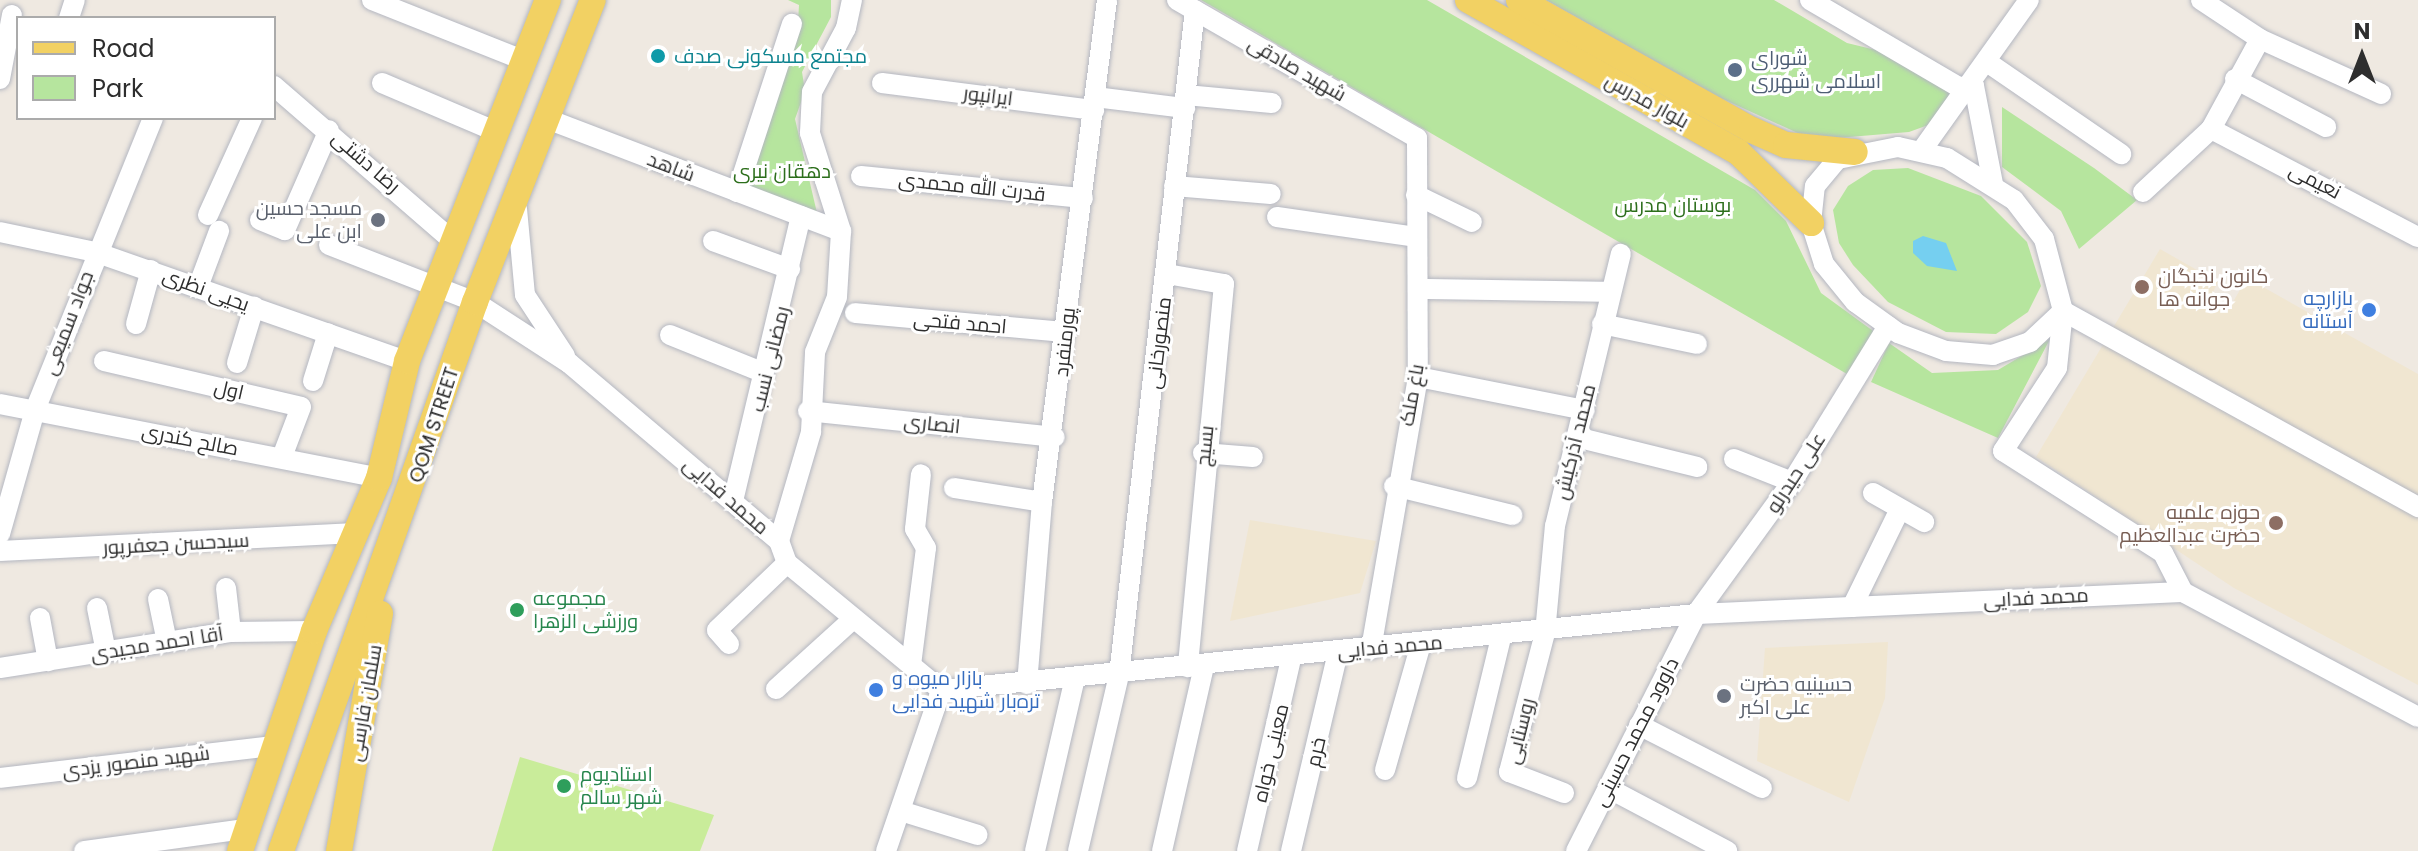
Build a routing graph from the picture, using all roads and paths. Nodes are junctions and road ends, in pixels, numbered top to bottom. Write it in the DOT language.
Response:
graph roads {
  1 [pos="372,0"];
  2 [pos="548,0"];
  3 [pos="593,0"];
  4 [pos="852,0"];
  5 [pos="1107,0"];
  6 [pos="1468,0"];
  7 [pos="1519,0"];
  8 [pos="1810,0"];
  9 [pos="2029,0"];
  10 [pos="2201,0"];
  11 [pos="1186,5"];
  12 [pos="423,9"];
  13 [pos="1845,9"];
  14 [pos="14,15"];
  15 [pos="792,24"];
  16 [pos="2260,39"];
  17 [pos="525,61"];
  18 [pos="1987,62"];
  19 [pos="0,79"];
  20 [pos="2235,79"];
  21 [pos="382,83"];
  22 [pos="882,83"];
  23 [pos="1974,86"];
  24 [pos="276,88"];
  25 [pos="2381,94"];
  26 [pos="1186,102"];
  27 [pos="1272,103"];
  28 [pos="1095,104"];
  29 [pos="547,119"];
  30 [pos="152,120"];
  31 [pos="251,120"];
  32 [pos="2326,127"];
  33 [pos="2211,129"];
  34 [pos="329,130"];
  35 [pos="497,132"];
  36 [pos="1417,138"];
  37 [pos="1922,150"];
  38 [pos="1855,152"];
  39 [pos="2121,154"];
  40 [pos="861,176"];
  41 [pos="1993,184"];
  42 [pos="1174,186"];
  43 [pos="737,192"];
  44 [pos="2143,192"];
  45 [pos="518,194"];
  46 [pos="1271,194"];
  47 [pos="1416,195"];
  48 [pos="1083,198"];
  49 [pos="801,216"];
  50 [pos="1277,217"];
  51 [pos="260,220"];
  52 [pos="1472,222"];
  53 [pos="1811,223"];
  54 [pos="841,231"];
  55 [pos="0,232"];
  56 [pos="1416,237"];
  57 [pos="2418,237"];
  58 [pos="713,241"];
  59 [pos="454,242"];
  60 [pos="329,245"];
  61 [pos="95,252"];
  62 [pos="1621,254"];
  63 [pos="790,269"];
  64 [pos="151,270"];
  65 [pos="1167,274"];
  66 [pos="437,285"];
  67 [pos="198,287"];
  68 [pos="1422,289"];
  69 [pos="1609,292"];
  70 [pos="475,302"];
  71 [pos="254,307"];
  72 [pos="2063,311"];
  73 [pos="855,313"];
  74 [pos="136,324"];
  75 [pos="1602,324"];
  76 [pos="1888,326"];
  77 [pos="1065,332"];
  78 [pos="328,333"];
  79 [pos="670,335"];
  80 [pos="1697,344"];
  81 [pos="104,361"];
  82 [pos="407,361"];
  83 [pos="237,363"];
  84 [pos="569,363"];
  85 [pos="764,373"];
  86 [pos="1418,377"];
  87 [pos="313,381"];
  88 [pos="0,404"];
  89 [pos="35,410"];
  90 [pos="1585,410"];
  91 [pos="808,411"];
  92 [pos="1055,437"];
  93 [pos="1576,437"];
  94 [pos="1203,453"];
  95 [pos="282,457"];
  96 [pos="1253,457"];
  97 [pos="1734,459"];
  98 [pos="1697,467"];
  99 [pos="921,474"];
  100 [pos="379,478"];
  101 [pos="1792,482"];
  102 [pos="1394,486"];
  103 [pos="954,488"];
  104 [pos="1873,493"];
  105 [pos="733,501"];
  106 [pos="1042,502"];
  107 [pos="2418,507"];
  108 [pos="1900,509"];
  109 [pos="1512,515"];
  110 [pos="1924,522"];
  111 [pos="351,533"];
  112 [pos="0,534"];
  113 [pos="779,541"];
  114 [pos="0,551"];
  115 [pos="391,555"];
  116 [pos="787,563"];
  117 [pos="226,588"];
  118 [pos="2183,592"];
  119 [pos="158,599"];
  120 [pos="1852,607"];
  121 [pos="97,608"];
  122 [pos="1696,614"];
  123 [pos="40,618"];
  124 [pos="854,618"];
  125 [pos="314,631"];
  126 [pos="231,632"];
  127 [pos="1545,633"];
  128 [pos="1501,637"];
  129 [pos="167,642"];
  130 [pos="729,644"];
  131 [pos="1421,644"];
  132 [pos="1371,649"];
  133 [pos="106,652"];
  134 [pos="1338,652"];
  135 [pos="1292,655"];
  136 [pos="48,661"];
  137 [pos="911,665"];
  138 [pos="1196,667"];
  139 [pos="0,668"];
  140 [pos="1119,675"];
  141 [pos="1075,678"];
  142 [pos="1027,684"];
  143 [pos="776,689"];
  144 [pos="941,690"];
  145 [pos="2418,717"];
  146 [pos="1639,725"];
  147 [pos="272,746"];
  148 [pos="1385,770"];
  149 [pos="0,778"];
  150 [pos="1467,778"];
  151 [pos="1608,788"];
  152 [pos="1762,788"];
  153 [pos="1564,793"];
  154 [pos="904,812"];
  155 [pos="978,835"];
  156 [pos="242,840"];
  157 [pos="345,848"];
  158 [pos="84,851"];
  159 [pos="281,851"];
  160 [pos="886,851"];
  161 [pos="1035,851"];
  162 [pos="1078,851"];
  163 [pos="1162,851"];
  164 [pos="1247,851"];
  165 [pos="1291,851"];
  166 [pos="1576,851"];
  167 [pos="1727,851"];
  1 -- 12 [label="street"];
  2 -- 17 [label="main road, QOM STREET"];
  3 -- 29 [label="main road, QOM STREET"];
  4 -- 54 [label="street"];
  5 -- 28 [label="street, پورمنفرد"];
  6 -- 53 [label="main road, بلوار مدرس"];
  7 -- 38 [label="main road, بلوار مدرس"];
  8 -- 13 [label="street"];
  9 -- 18 [label="street"];
  10 -- 16 [label="street"];
  11 -- 26 [label="street, منصورخانی"];
  11 -- 36 [label="street, شهید صادقی"];
  12 -- 17 [label="street"];
  13 -- 23 [label="street"];
  14 -- 19 [label="street"];
  15 -- 43 [label="street"];
  16 -- 20 [label="street"];
  16 -- 25 [label="street"];
  17 -- 35 [label="main road, QOM STREET"];
  18 -- 23 [label="street"];
  18 -- 39 [label="street"];
  20 -- 32 [label="street"];
  20 -- 33 [label="street"];
  21 -- 35 [label="street"];
  22 -- 28 [label="street, ایرانپور"];
  23 -- 37 [label="street"];
  23 -- 41 [label="street"];
  24 -- 34 [label="street, رضا دشتی"];
  26 -- 27 [label="street, ایرانپور"];
  26 -- 28 [label="street, ایرانپور"];
  26 -- 42 [label="street, منصورخانی"];
  28 -- 48 [label="street, پورمنفرد"];
  29 -- 43 [label="street, شاهد"];
  29 -- 45 [label="main road, QOM STREET"];
  30 -- 61 [label="street, جواد سمیعی"];
  31 -- 67 [label="street"];
  33 -- 44 [label="street"];
  33 -- 57 [label="street, نعیمی"];
  34 -- 51 [label="street"];
  34 -- 59 [label="street, رضا دشتی"];
  35 -- 59 [label="main road, QOM STREET"];
  36 -- 47 [label="street, باغ ملک"];
  37 -- 38 [label="street"];
  37 -- 41 [label="street"];
  38 -- 53 [label="street"];
  40 -- 48 [label="street, قدرت الله محمدی"];
  41 -- 72 [label="street"];
  42 -- 46 [label="street"];
  42 -- 65 [label="street, منصورخانی"];
  43 -- 49 [label="street, شاهد"];
  45 -- 70 [label="main road, QOM STREET"];
  45 -- 84 [label="street"];
  47 -- 52 [label="street"];
  47 -- 56 [label="street, باغ ملک"];
  48 -- 77 [label="street, پورمنفرد"];
  49 -- 54 [label="street, شاهد"];
  49 -- 63 [label="street, رمضانی نسب"];
  50 -- 56 [label="street"];
  53 -- 76 [label="street"];
  54 -- 91 [label="street"];
  55 -- 61 [label="street, یحیی نظری"];
  56 -- 68 [label="street, باغ ملک"];
  58 -- 63 [label="street"];
  59 -- 66 [label="main road, QOM STREET"];
  60 -- 66 [label="street, محمد فدایی"];
  61 -- 64 [label="street, یحیی نظری"];
  61 -- 89 [label="street, جواد سمیعی"];
  62 -- 69 [label="street, محمد آذرکیش"];
  63 -- 85 [label="street, رمضانی نسب"];
  64 -- 67 [label="street, یحیی نظری"];
  64 -- 74 [label="street"];
  65 -- 94 [label="street, بسیج"];
  65 -- 140 [label="street, منصورخانی"];
  66 -- 70 [label="street, محمد فدایی"];
  66 -- 82 [label="main road, QOM STREET"];
  67 -- 71 [label="street, یحیی نظری"];
  68 -- 69 [label="street"];
  68 -- 86 [label="street, باغ ملک"];
  69 -- 75 [label="street, محمد آذرکیش"];
  70 -- 84 [label="street, محمد فدایی"];
  70 -- 115 [label="main road, QOM STREET"];
  71 -- 78 [label="street, یحیی نظری"];
  71 -- 83 [label="street"];
  72 -- 76 [label="street"];
  72 -- 107 [label="street"];
  72 -- 118 [label="street"];
  73 -- 77 [label="street, احمد فتحی"];
  75 -- 80 [label="street"];
  75 -- 90 [label="street, محمد آذرکیش"];
  76 -- 101 [label="street, علی حیدرلو"];
  77 -- 92 [label="street, پورمنفرد"];
  78 -- 82 [label="street, یحیی نظری"];
  78 -- 87 [label="street"];
  79 -- 85 [label="street"];
  81 -- 95 [label="street, اول"];
  82 -- 100 [label="main road, QOM STREET"];
  84 -- 105 [label="street, محمد فدایی"];
  85 -- 105 [label="street, رمضانی نسب"];
  86 -- 90 [label="street"];
  86 -- 102 [label="street, باغ ملک"];
  88 -- 89 [label="street, صالح کندری"];
  89 -- 95 [label="street, صالح کندری"];
  89 -- 112 [label="street, جواد سمیعی"];
  90 -- 93 [label="street, محمد آذرکیش"];
  91 -- 92 [label="street, انصاری"];
  91 -- 113 [label="street"];
  92 -- 106 [label="street, پورمنفرد"];
  93 -- 98 [label="street"];
  93 -- 127 [label="street, محمد آذرکیش"];
  94 -- 96 [label="street"];
  94 -- 138 [label="street, بسیج"];
  95 -- 100 [label="street, صالح کندری"];
  97 -- 101 [label="street"];
  99 -- 137 [label="street"];
  100 -- 111 [label="main road, QOM STREET"];
  101 -- 122 [label="street, علی حیدرلو"];
  102 -- 109 [label="street"];
  102 -- 132 [label="street, باغ ملک"];
  103 -- 106 [label="street"];
  104 -- 108 [label="street"];
  105 -- 113 [label="street, محمد فدایی"];
  106 -- 142 [label="street, پورمنفرد"];
  108 -- 110 [label="street"];
  108 -- 120 [label="street"];
  111 -- 114 [label="street, سیدحسن جعفرپور"];
  111 -- 125 [label="main road, QOM STREET"];
  113 -- 116 [label="street, محمد فدایی"];
  115 -- 157 [label="main road, سلمان فارسی"];
  115 -- 159 [label="main road, QOM STREET"];
  116 -- 124 [label="street"];
  116 -- 130 [label="street"];
  117 -- 126 [label="street"];
  118 -- 120 [label="street, محمد فدایی"];
  118 -- 145 [label="street"];
  119 -- 129 [label="street"];
  120 -- 122 [label="street, محمد فدایی"];
  121 -- 133 [label="street"];
  122 -- 127 [label="street, محمد فدایی"];
  122 -- 146 [label="street, داوود محمد حسینی"];
  123 -- 136 [label="street"];
  124 -- 137 [label="street"];
  124 -- 143 [label="street"];
  125 -- 126 [label="street, آقا احمد مجیدی"];
  125 -- 147 [label="main road, QOM STREET"];
  126 -- 129 [label="street, آقا احمد مجیدی"];
  127 -- 128 [label="street, محمد فدایی"];
  127 -- 153 [label="street, روستایی"];
  128 -- 131 [label="street, محمد فدایی"];
  128 -- 150 [label="street"];
  129 -- 133 [label="street, آقا احمد مجیدی"];
  131 -- 132 [label="street, محمد فدایی"];
  131 -- 148 [label="street"];
  132 -- 134 [label="street, محمد فدایی"];
  133 -- 136 [label="street, آقا احمد مجیدی"];
  134 -- 135 [label="street, محمد فدایی"];
  134 -- 165 [label="street, خرم"];
  135 -- 138 [label="street, محمد فدایی"];
  135 -- 164 [label="street, معینی خواه"];
  136 -- 139 [label="street, آقا احمد مجیدی"];
  137 -- 144 [label="street"];
  138 -- 140 [label="street, محمد فدایی"];
  138 -- 163 [label="street, بسیج"];
  140 -- 141 [label="street, محمد فدایی"];
  140 -- 162 [label="street, منصورخانی"];
  141 -- 142 [label="street, محمد فدایی"];
  141 -- 161 [label="street"];
  142 -- 144 [label="street, محمد فدایی"];
  144 -- 154 [label="street"];
  146 -- 151 [label="street, داوود محمد حسینی"];
  146 -- 152 [label="street"];
  147 -- 149 [label="street, شهید منصور یزدی"];
  147 -- 156 [label="main road, QOM STREET"];
  151 -- 166 [label="street, داوود محمد حسینی"];
  151 -- 167 [label="street"];
  154 -- 155 [label="street"];
  154 -- 160 [label="street"];
  156 -- 158 [label="street"];
}
